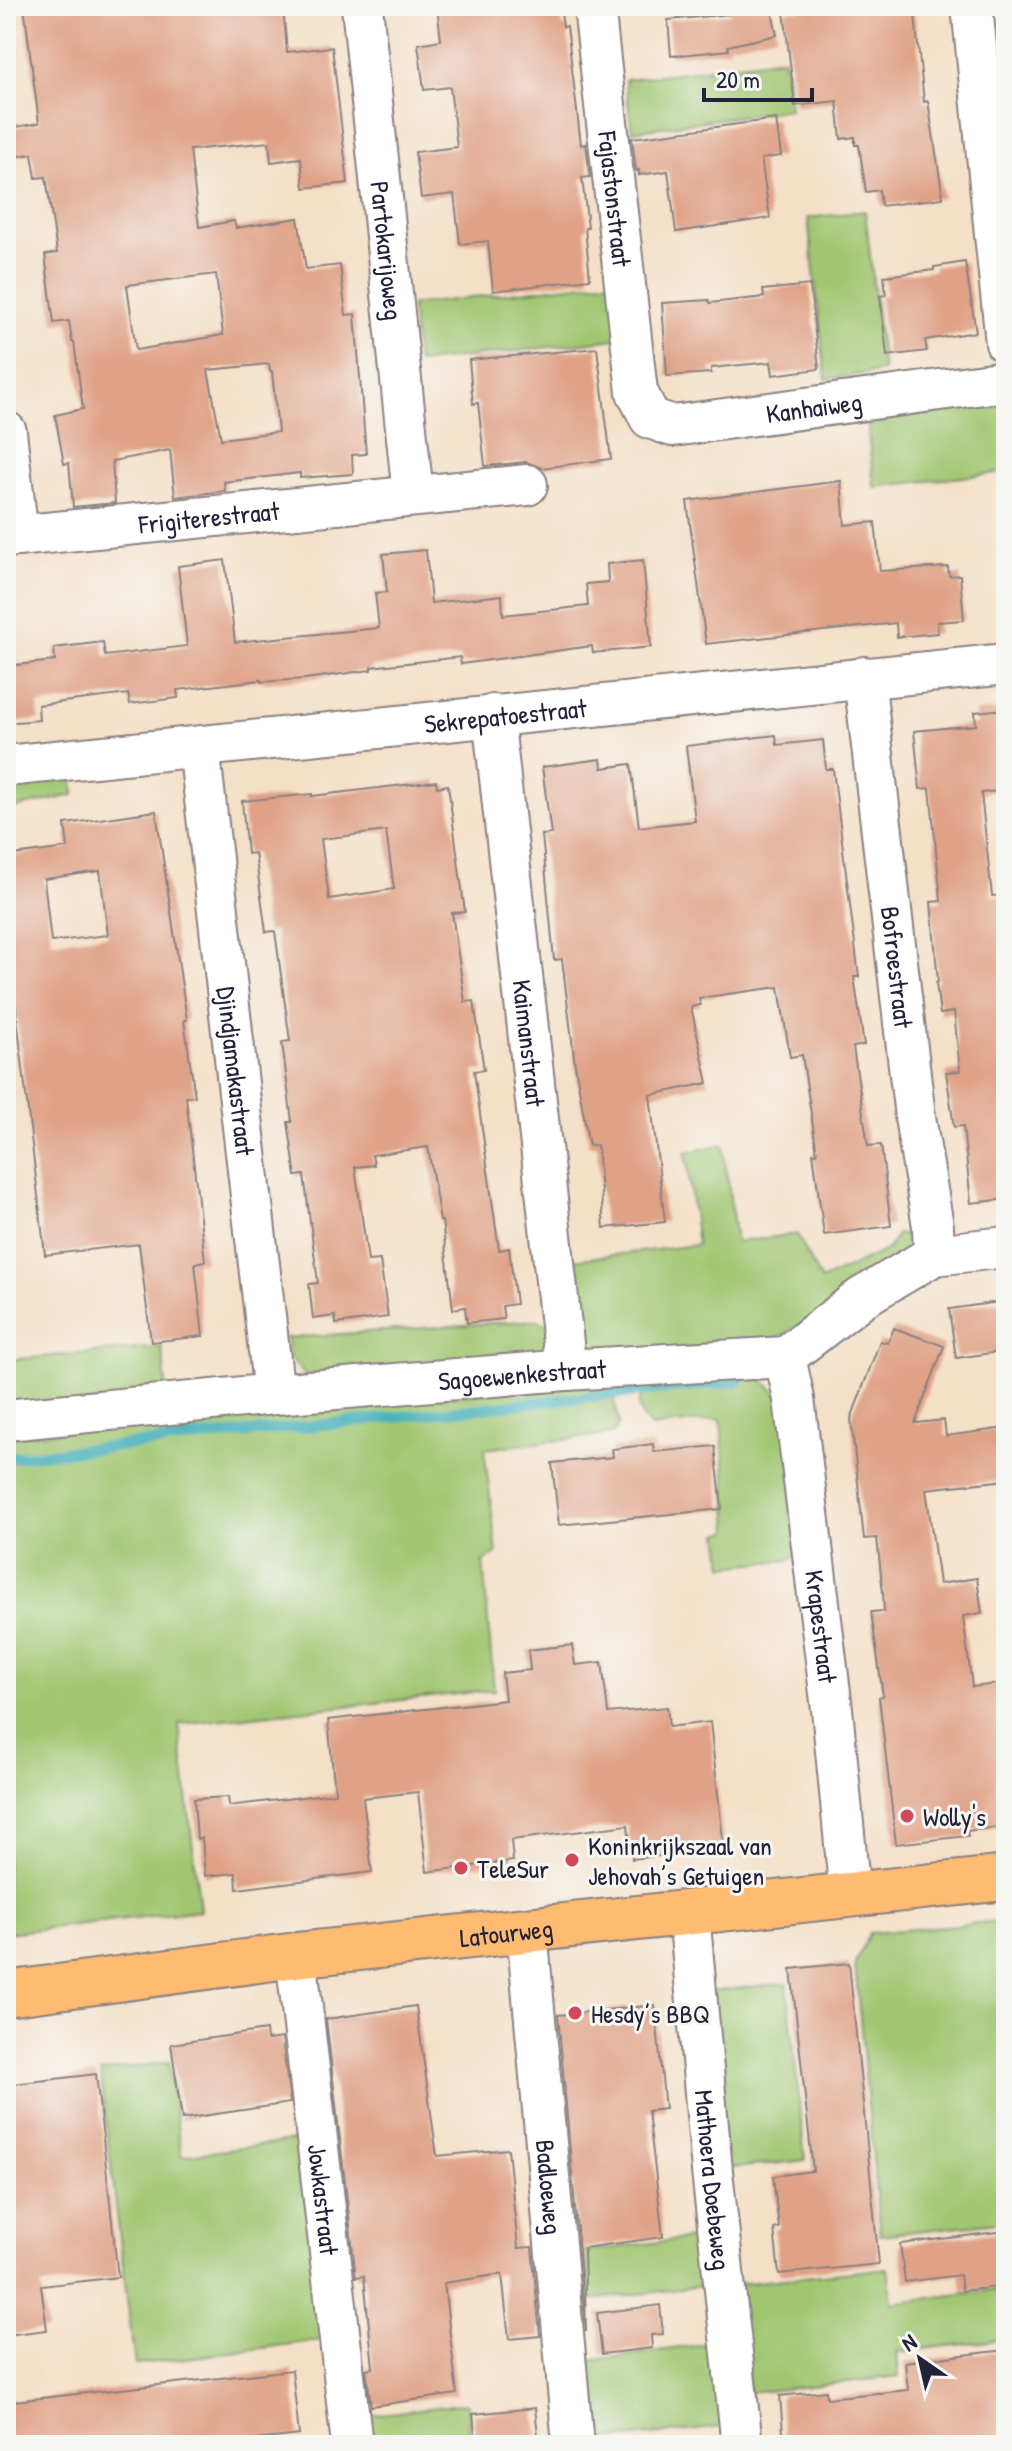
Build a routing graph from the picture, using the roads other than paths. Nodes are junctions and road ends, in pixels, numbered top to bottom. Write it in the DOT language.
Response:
graph roads {
  1 [pos="362,6"];
  2 [pos="594,6"];
  3 [pos="972,6"];
  4 [pos="1006,343"];
  5 [pos="1006,381"];
  6 [pos="637,392"];
  7 [pos="6,432"];
  8 [pos="527,485"];
  9 [pos="413,495"];
  10 [pos="12,536"];
  11 [pos="1006,664"];
  12 [pos="864,677"];
  13 [pos="493,715"];
  14 [pos="199,747"];
  15 [pos="6,766"];
  16 [pos="1006,1247"];
  17 [pos="934,1255"];
  18 [pos="785,1357"];
  19 [pos="566,1370"];
  20 [pos="274,1394"];
  21 [pos="6,1420"];
  22 [pos="1006,1878"];
  23 [pos="850,1896"];
  24 [pos="689,1913"];
  25 [pos="527,1930"];
  26 [pos="296,1955"];
  27 [pos="6,1994"];
  28 [pos="352,2445"];
  29 [pos="573,2445"];
  30 [pos="742,2445"];
  1 -- 9 [label="street, Partokarijoweg"];
  2 -- 6 [label="street, Fajastonstraat"];
  3 -- 4 [label="street"];
  5 -- 6 [label="street, Kanhaiweg"];
  7 -- 10 [label="street"];
  8 -- 9 [label="street, Frigiterestraat"];
  9 -- 10 [label="street, Frigiterestraat"];
  11 -- 12 [label="street, Sekrepatoestraat"];
  12 -- 13 [label="street, Sekrepatoestraat"];
  12 -- 17 [label="street, Bofroestraat"];
  13 -- 14 [label="street, Sekrepatoestraat"];
  13 -- 19 [label="street, Kaimanstraat"];
  14 -- 15 [label="street, Sekrepatoestraat"];
  14 -- 20 [label="street, Djindjamakastraat"];
  16 -- 17 [label="street"];
  17 -- 18 [label="street"];
  18 -- 19 [label="street, Sagoewenkestraat"];
  18 -- 23 [label="street, Krapestraat"];
  19 -- 20 [label="street, Sagoewenkestraat"];
  20 -- 21 [label="street, Sagoewenkestraat"];
  22 -- 23 [label="main road, Latourweg"];
  23 -- 24 [label="main road, Latourweg"];
  24 -- 25 [label="main road, Latourweg"];
  24 -- 30 [label="street, Mathoera Doebeweg"];
  25 -- 26 [label="main road, Latourweg"];
  25 -- 29 [label="street, Badloeweg"];
  26 -- 27 [label="main road, Latourweg"];
  26 -- 28 [label="street, Jowkastraat"];
}
